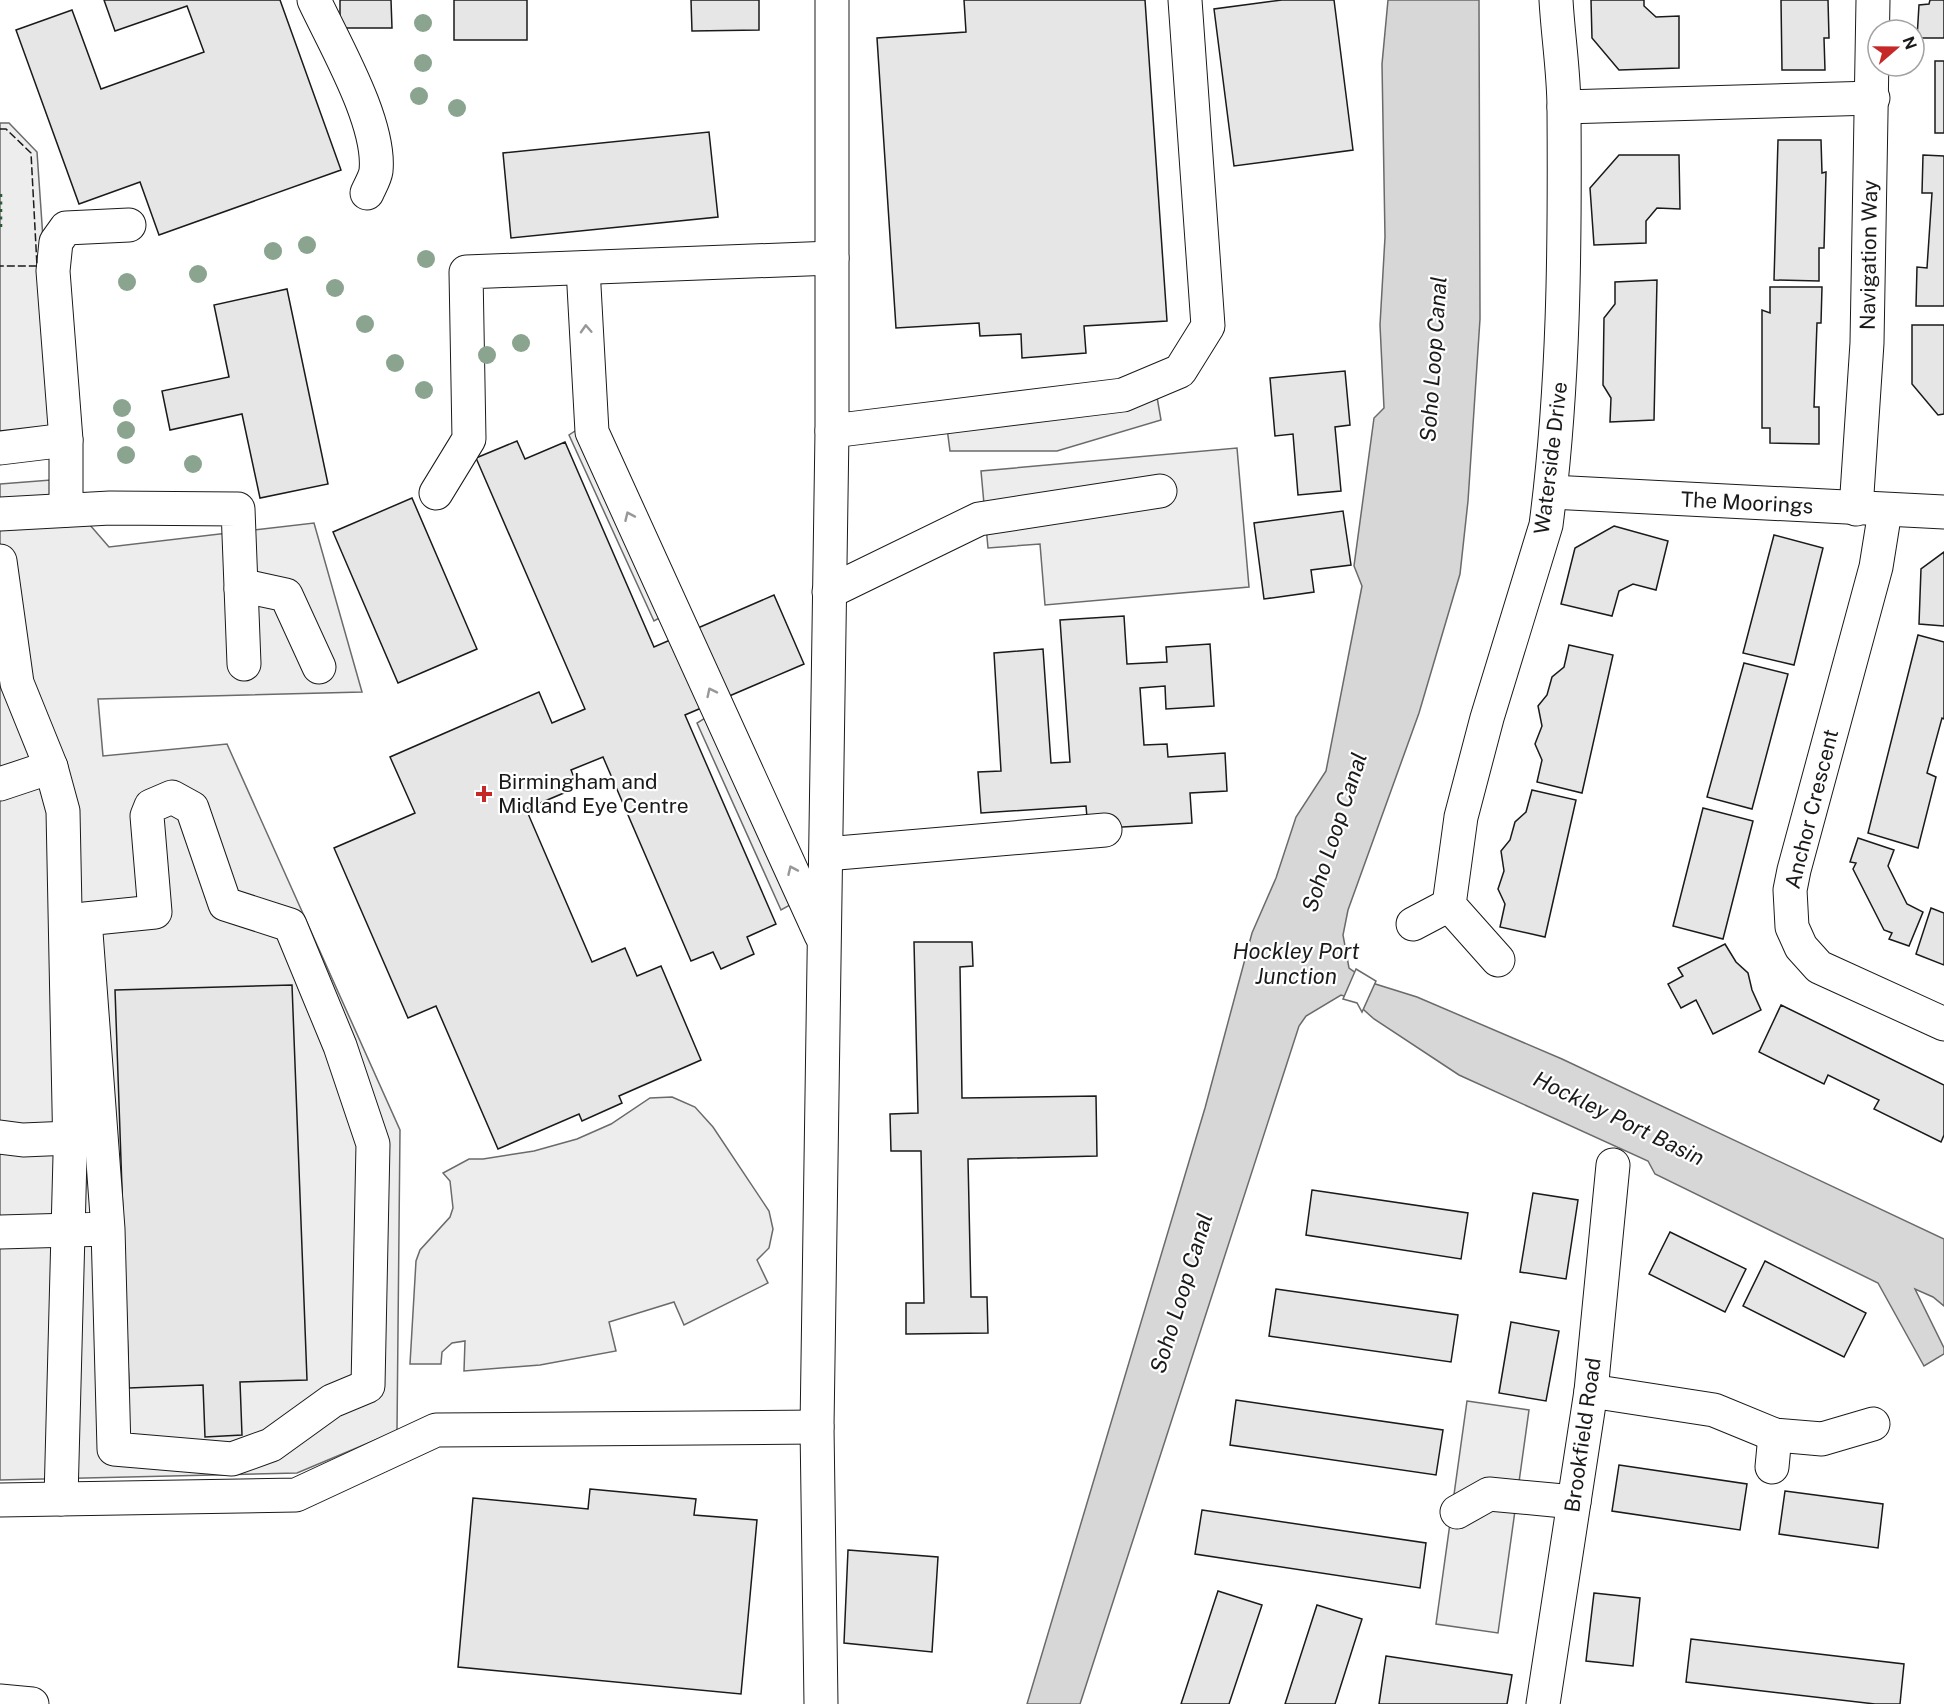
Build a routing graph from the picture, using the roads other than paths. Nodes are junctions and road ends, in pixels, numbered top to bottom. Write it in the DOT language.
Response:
graph roads {
  1 [pos="314,0"];
  2 [pos="832,0"];
  3 [pos="1185,0"];
  4 [pos="1556,0"];
  5 [pos="1873,0"];
  6 [pos="1873,98"];
  7 [pos="1564,107"];
  8 [pos="368,193"];
  9 [pos="129,225"];
  10 [pos="832,258"];
  11 [pos="583,268"];
  12 [pos="832,431"];
  13 [pos="66,440"];
  14 [pos="0,448"];
  15 [pos="1160,491"];
  16 [pos="1551,492"];
  17 [pos="436,493"];
  18 [pos="66,510"];
  19 [pos="1871,510"];
  20 [pos="1944,512"];
  21 [pos="0,514"];
  22 [pos="0,561"];
  23 [pos="241,589"];
  24 [pos="829,592"];
  25 [pos="244,664"];
  26 [pos="319,667"];
  27 [pos="8,686"];
  28 [pos="51,767"];
  29 [pos="0,784"];
  30 [pos="1105,830"];
  31 [pos="826,854"];
  32 [pos="1449,905"];
  33 [pos="1413,924"];
  34 [pos="825,942"];
  35 [pos="1497,960"];
  36 [pos="1944,1024"];
  37 [pos="0,1137"];
  38 [pos="70,1138"];
  39 [pos="1613,1165"];
  40 [pos="108,1229"];
  41 [pos="0,1232"];
  42 [pos="68,1232"];
  43 [pos="1591,1391"];
  44 [pos="1873,1424"];
  45 [pos="817,1427"];
  46 [pos="61,1499"];
  47 [pos="0,1500"];
  48 [pos="1574,1502"];
  49 [pos="1457,1512"];
  50 [pos="0,1701"];
  51 [pos="32,1704"];
  52 [pos="821,1704"];
  53 [pos="1543,1704"];
  1 -- 8 [label="street"];
  2 -- 10 [label="street"];
  3 -- 12 [label="street"];
  4 -- 7 [label="street, Waterside Drive"];
  5 -- 6 [label="street, Navigation Way"];
  6 -- 7 [label="street"];
  6 -- 19 [label="street, Navigation Way"];
  7 -- 16 [label="street, Waterside Drive"];
  9 -- 13 [label="street"];
  10 -- 11 [label="street"];
  10 -- 12 [label="street"];
  11 -- 17 [label="street"];
  34 -- 11 [label="street, one-way"];
  12 -- 24 [label="street"];
  13 -- 14 [label="street"];
  13 -- 18 [label="street"];
  15 -- 24 [label="street"];
  16 -- 19 [label="street, The Moorings"];
  16 -- 32 [label="street, Waterside Drive"];
  18 -- 21 [label="street"];
  18 -- 23 [label="street"];
  19 -- 20 [label="street, The Moorings"];
  19 -- 36 [label="street, Anchor Crescent"];
  22 -- 27 [label="street"];
  23 -- 25 [label="street"];
  23 -- 26 [label="street"];
  24 -- 31 [label="street"];
  27 -- 28 [label="street"];
  28 -- 29 [label="street"];
  28 -- 38 [label="street"];
  30 -- 31 [label="street"];
  31 -- 34 [label="street"];
  32 -- 33 [label="street"];
  32 -- 35 [label="street"];
  34 -- 45 [label="street"];
  37 -- 38 [label="street"];
  38 -- 42 [label="street"];
  39 -- 43 [label="street, Brookfield Road"];
  40 -- 40 [label="street"];
  40 -- 42 [label="street"];
  41 -- 42 [label="street"];
  42 -- 46 [label="street"];
  43 -- 44 [label="street"];
  43 -- 48 [label="street, Brookfield Road"];
  45 -- 46 [label="street"];
  45 -- 52 [label="street"];
  46 -- 47 [label="street"];
  48 -- 49 [label="street"];
  48 -- 53 [label="street, Brookfield Road"];
  50 -- 51 [label="street"];
}
